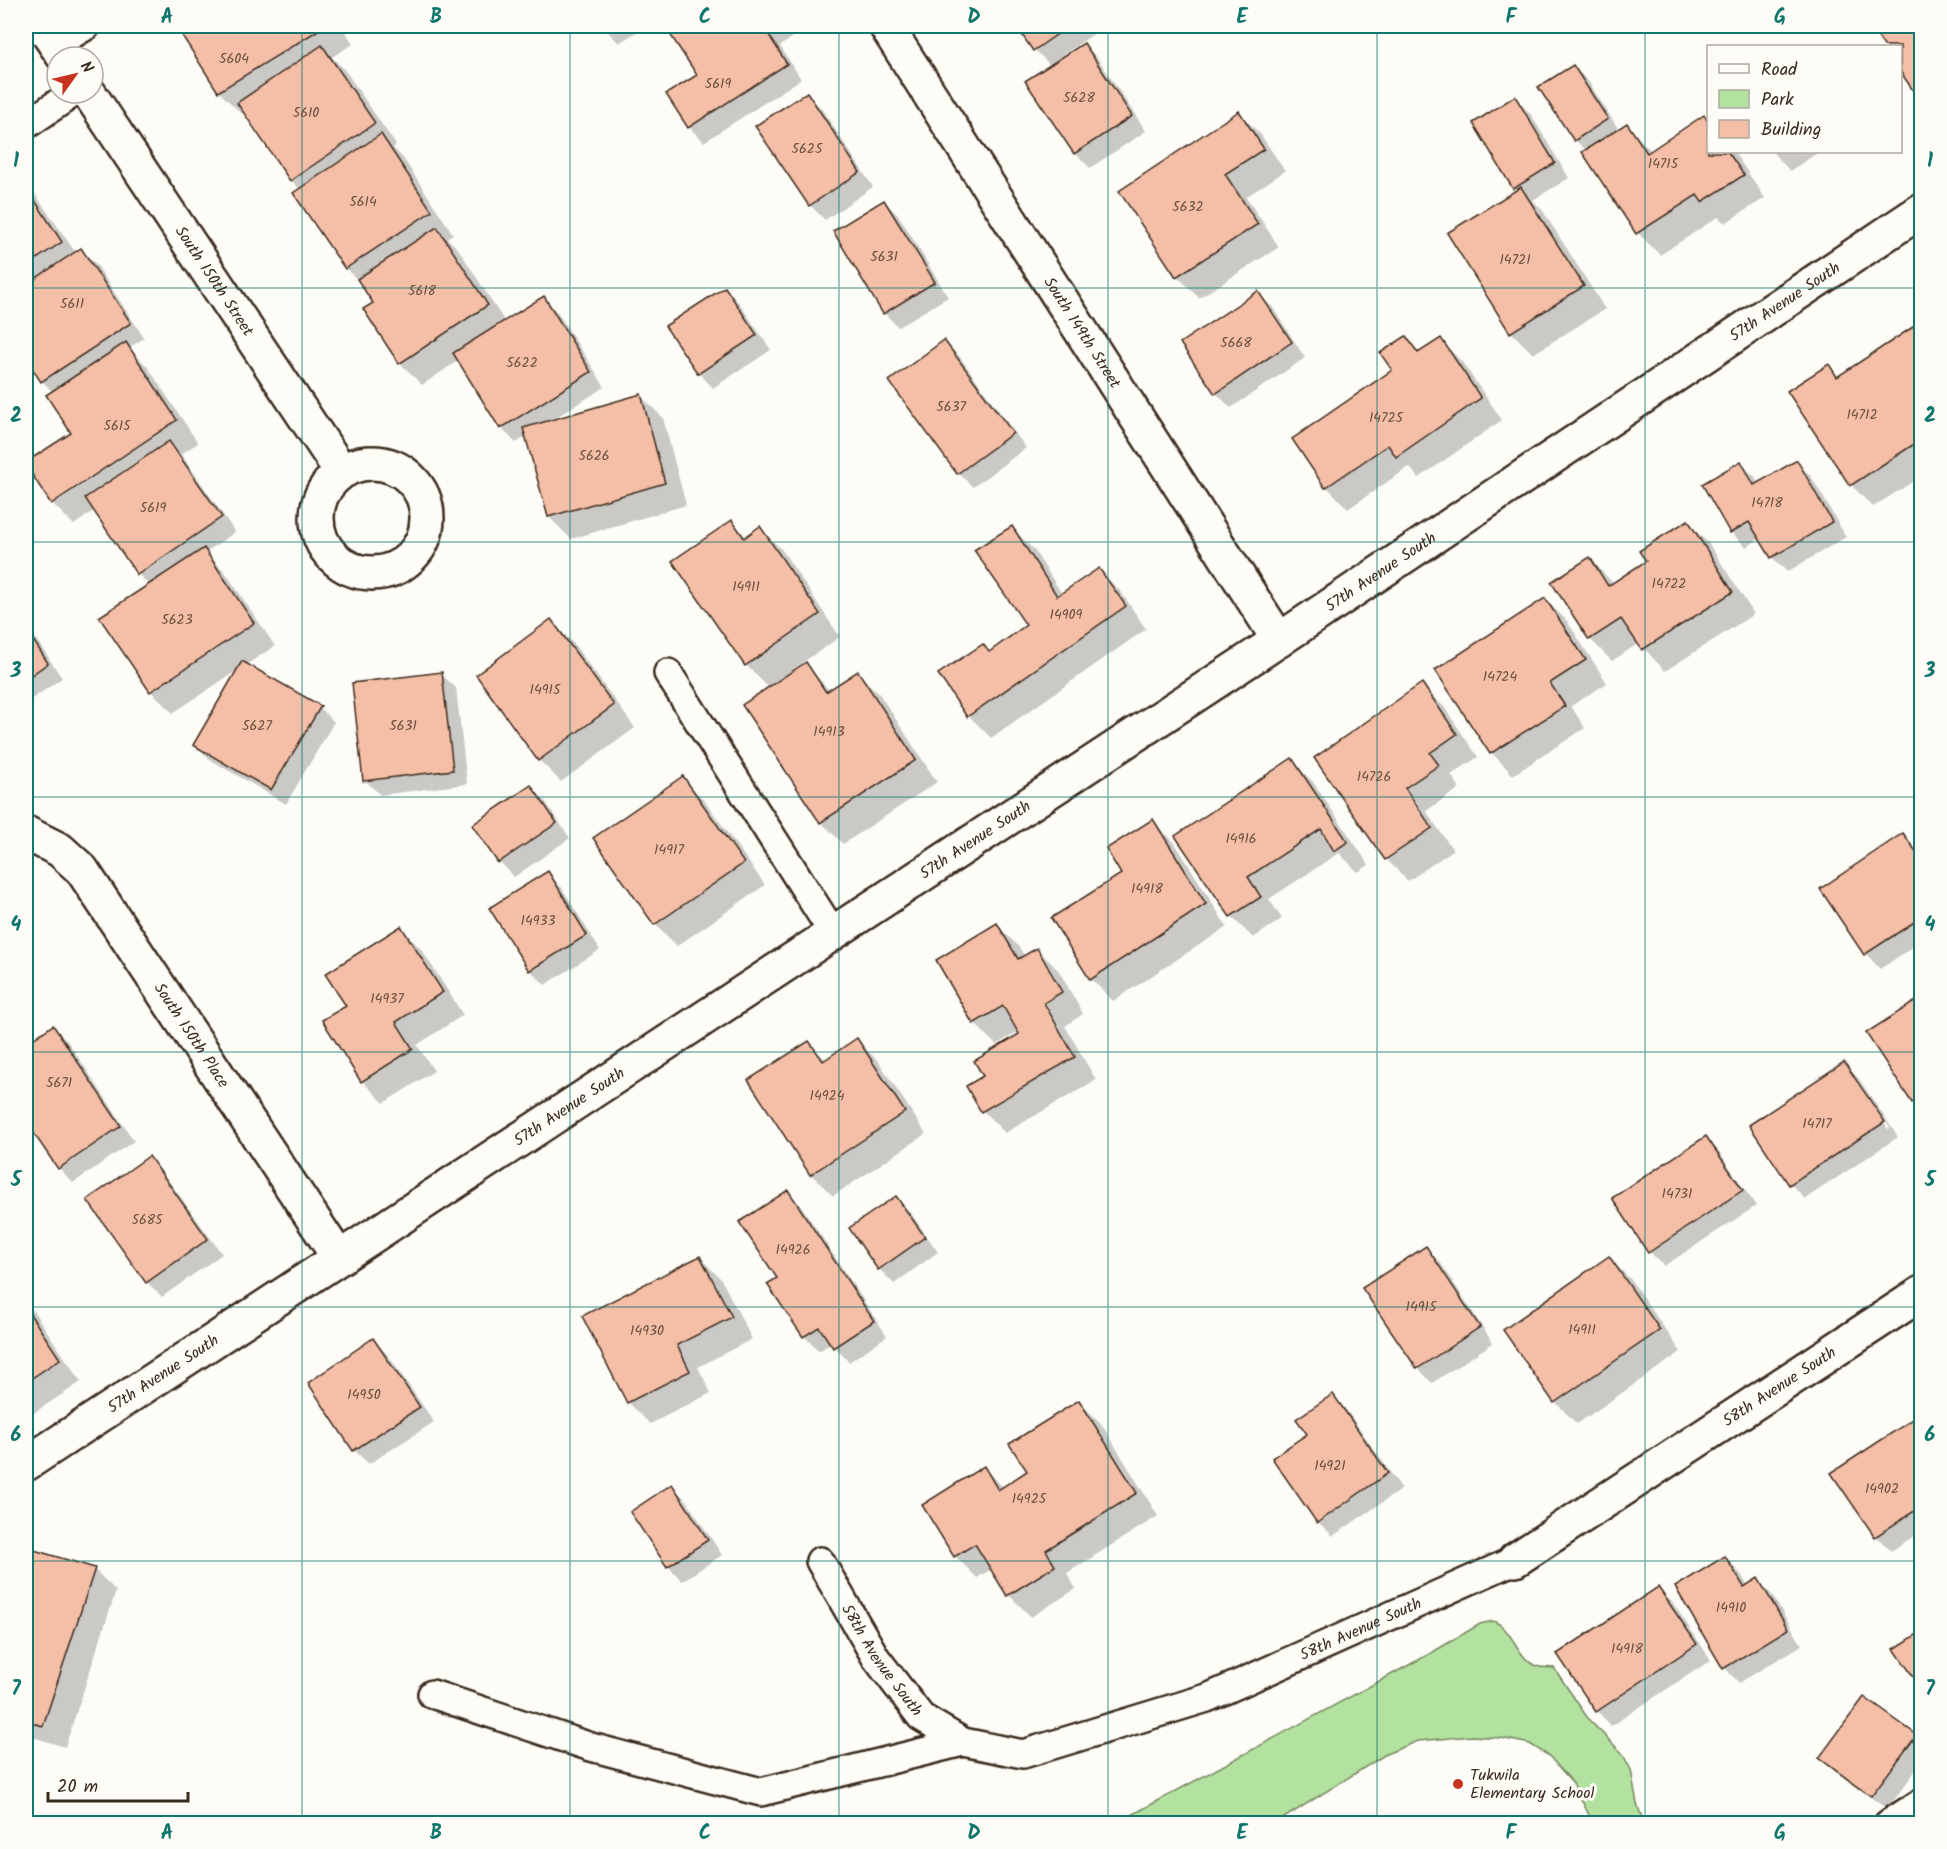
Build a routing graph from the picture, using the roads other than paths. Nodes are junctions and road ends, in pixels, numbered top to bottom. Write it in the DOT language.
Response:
graph roads {
  1 [pos="86,26"];
  2 [pos="886,26"];
  3 [pos="55,42"];
  4 [pos="55,105"];
  5 [pos="97,105"];
  6 [pos="26,125"];
  7 [pos="1922,210"];
  8 [pos="341,471"];
  9 [pos="1279,640"];
  10 [pos="668,673"];
  11 [pos="26,833"];
  12 [pos="833,933"];
  13 [pos="339,1258"];
  14 [pos="1922,1293"];
  15 [pos="26,1464"];
  16 [pos="1515,1560"];
  17 [pos="820,1561"];
  18 [pos="432,1694"];
  19 [pos="963,1742"];
  20 [pos="1922,1802"];
  21 [pos="1888,1824"];
  1 -- 3 [label="lane"];
  2 -- 9 [label="street, South 149th Street"];
  4 -- 6 [label="lane"];
  5 -- 8 [label="street, South 150th Street"];
  7 -- 9 [label="street, 57th Avenue South"];
  9 -- 12 [label="street, 57th Avenue South"];
  10 -- 12 [label="lane"];
  11 -- 13 [label="street, South 150th Place"];
  12 -- 13 [label="street, 57th Avenue South"];
  13 -- 15 [label="street, 57th Avenue South"];
  14 -- 16 [label="street, 58th Avenue South"];
  16 -- 19 [label="lane, 58th Avenue South"];
  17 -- 19 [label="lane, 58th Avenue South"];
  18 -- 19 [label="lane"];
  20 -- 21 [label="lane"];
}
